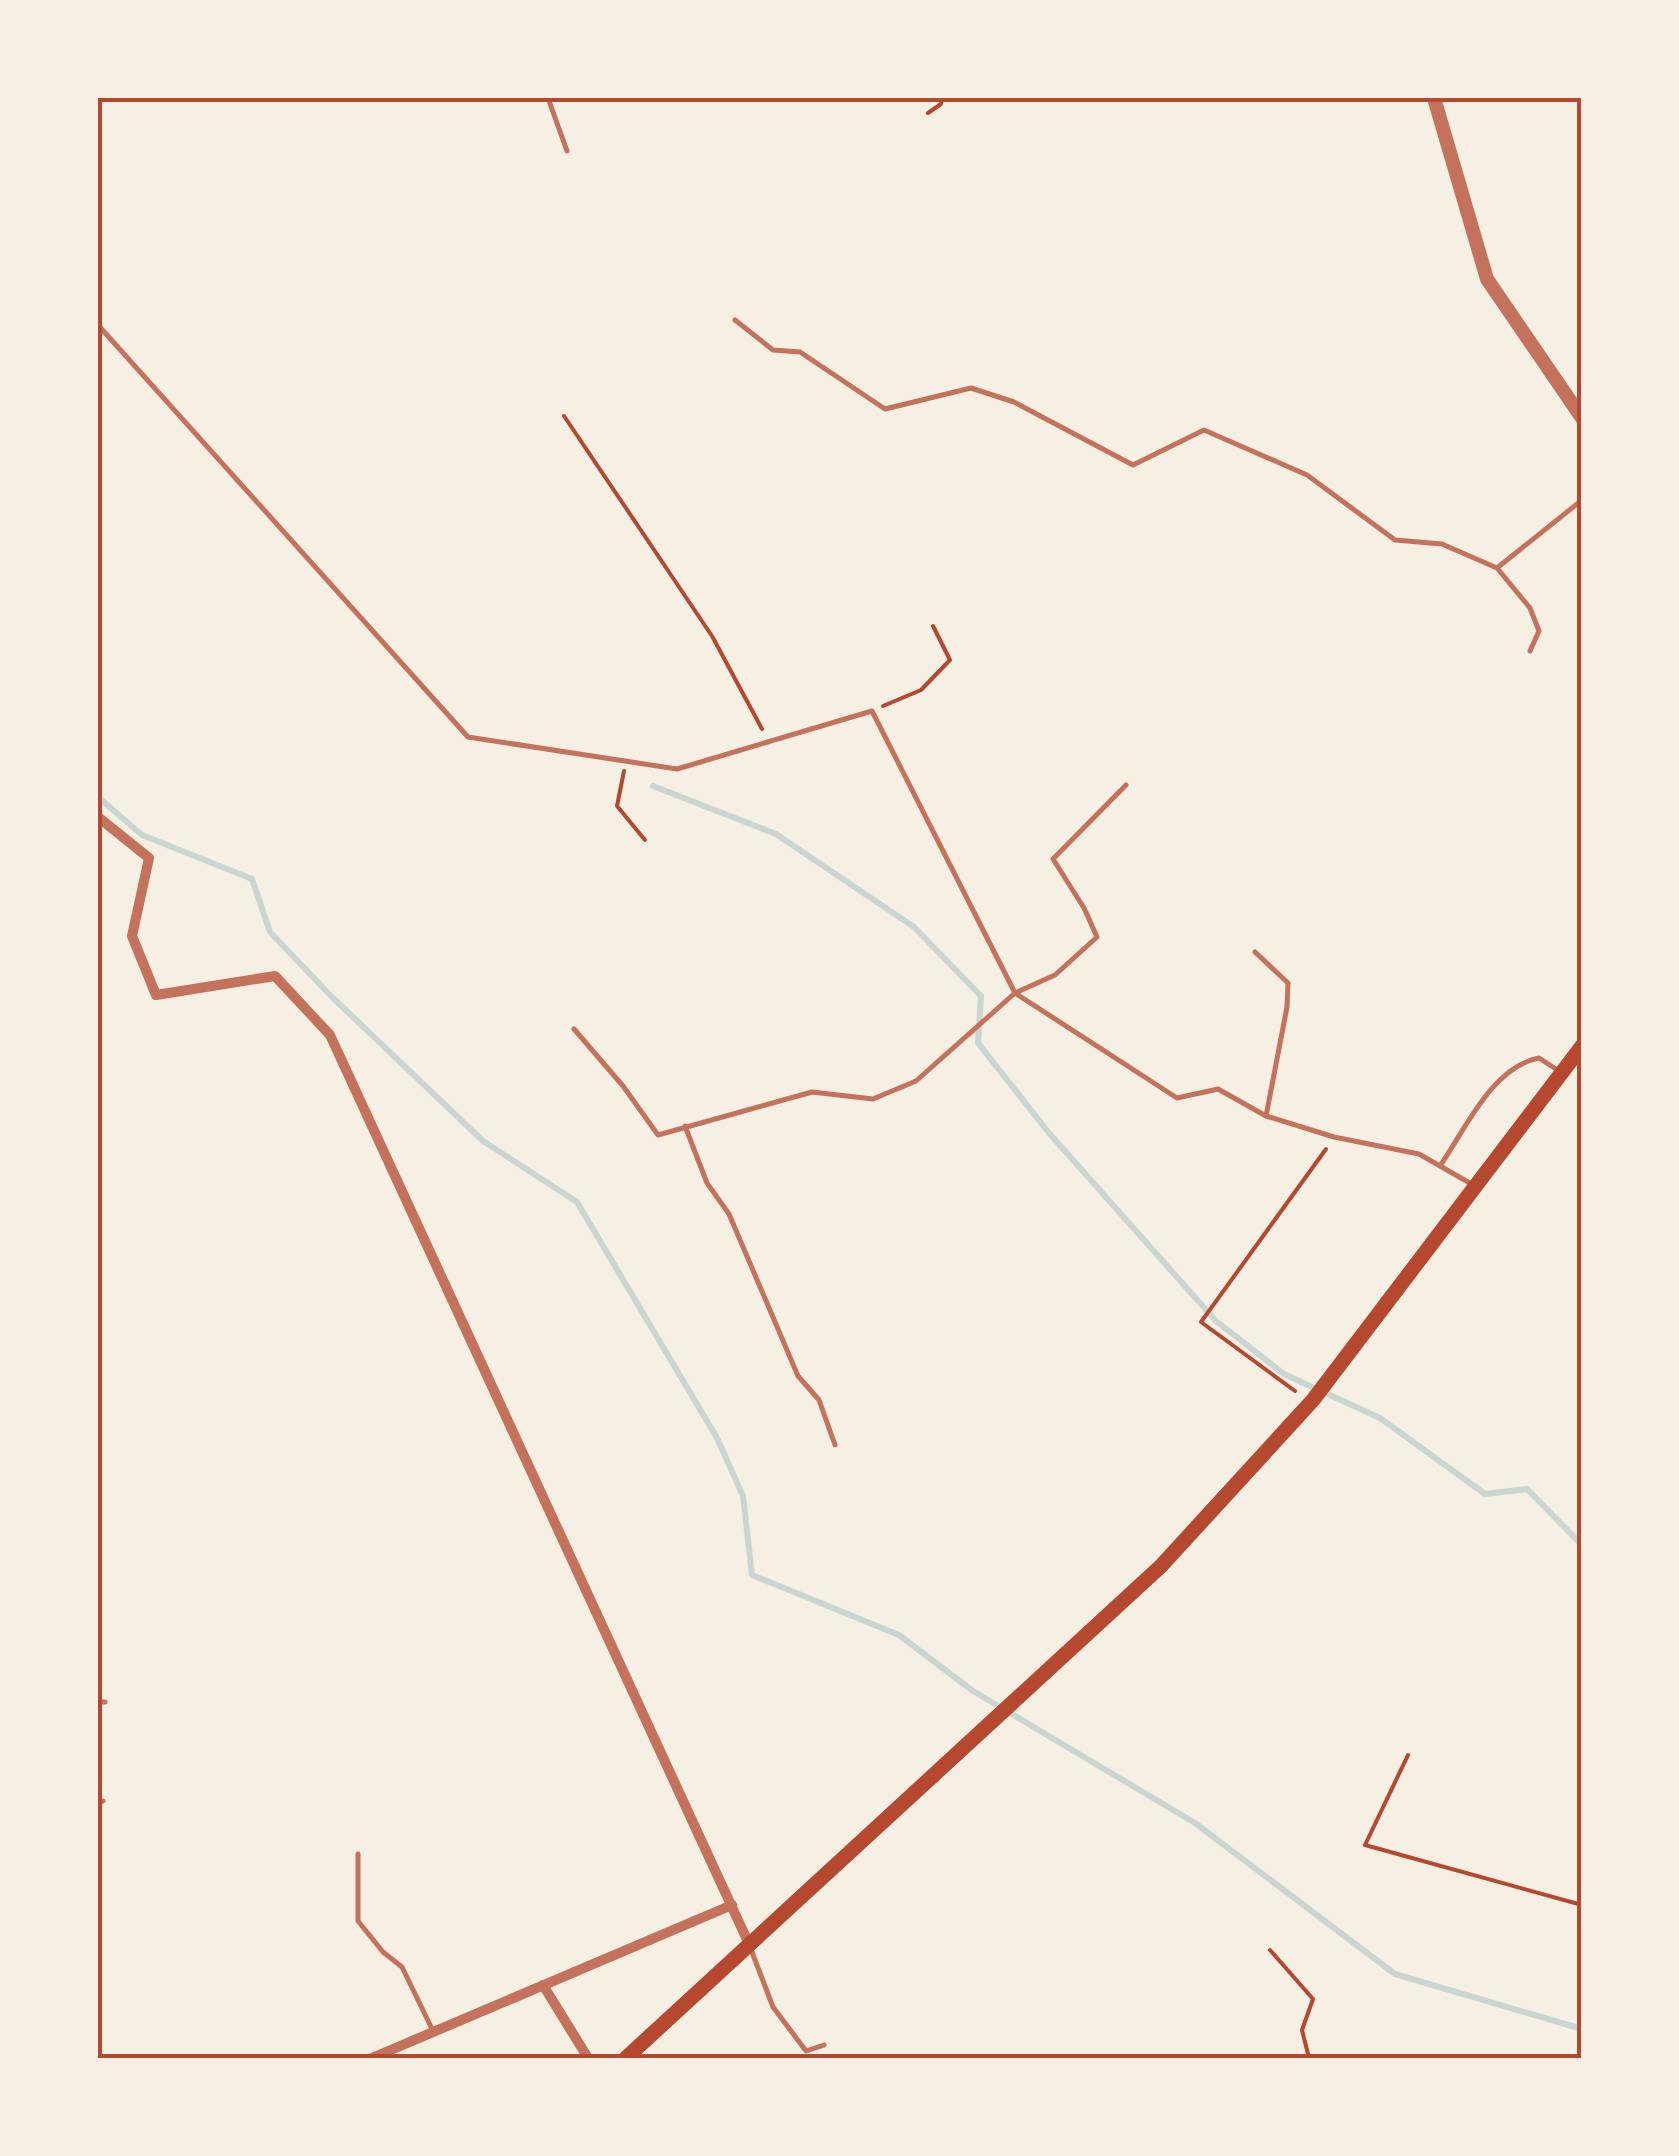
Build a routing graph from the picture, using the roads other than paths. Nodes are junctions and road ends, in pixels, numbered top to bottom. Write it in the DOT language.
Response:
graph roads {
  1 [pos="548,98"];
  2 [pos="1434,98"];
  3 [pos="567,151"];
  4 [pos="735,320"];
  5 [pos="98,326"];
  6 [pos="1582,418"];
  7 [pos="1582,500"];
  8 [pos="1497,568"];
  9 [pos="1530,650"];
  10 [pos="1126,785"];
  11 [pos="98,817"];
  12 [pos="1255,952"];
  13 [pos="1015,994"];
  14 [pos="574,1029"];
  15 [pos="1582,1046"];
  16 [pos="1561,1073"];
  17 [pos="1266,1116"];
  18 [pos="685,1126"];
  19 [pos="1440,1166"];
  20 [pos="1476,1187"];
  21 [pos="835,1446"];
  22 [pos="358,1854"];
  23 [pos="732,1905"];
  24 [pos="749,1944"];
  25 [pos="543,1985"];
  26 [pos="434,2032"];
  27 [pos="824,2045"];
  28 [pos="372,2058"];
  29 [pos="588,2058"];
  30 [pos="626,2058"];
  1 -- 3 [label="lane"];
  2 -- 6 [label="street"];
  4 -- 8 [label="lane"];
  5 -- 13 [label="lane"];
  7 -- 8 [label="lane"];
  8 -- 9 [label="lane"];
  10 -- 13 [label="lane"];
  11 -- 23 [label="street"];
  12 -- 17 [label="lane"];
  13 -- 17 [label="lane"];
  13 -- 18 [label="lane"];
  14 -- 18 [label="lane"];
  15 -- 16 [label="main road"];
  16 -- 19 [label="lane"];
  16 -- 20 [label="main road"];
  17 -- 19 [label="lane"];
  18 -- 21 [label="lane"];
  19 -- 20 [label="lane"];
  20 -- 24 [label="main road"];
  22 -- 26 [label="lane"];
  23 -- 24 [label="street"];
  23 -- 25 [label="street"];
  24 -- 27 [label="lane"];
  24 -- 30 [label="main road"];
  25 -- 26 [label="street"];
  25 -- 29 [label="street"];
  26 -- 28 [label="street"];
}
